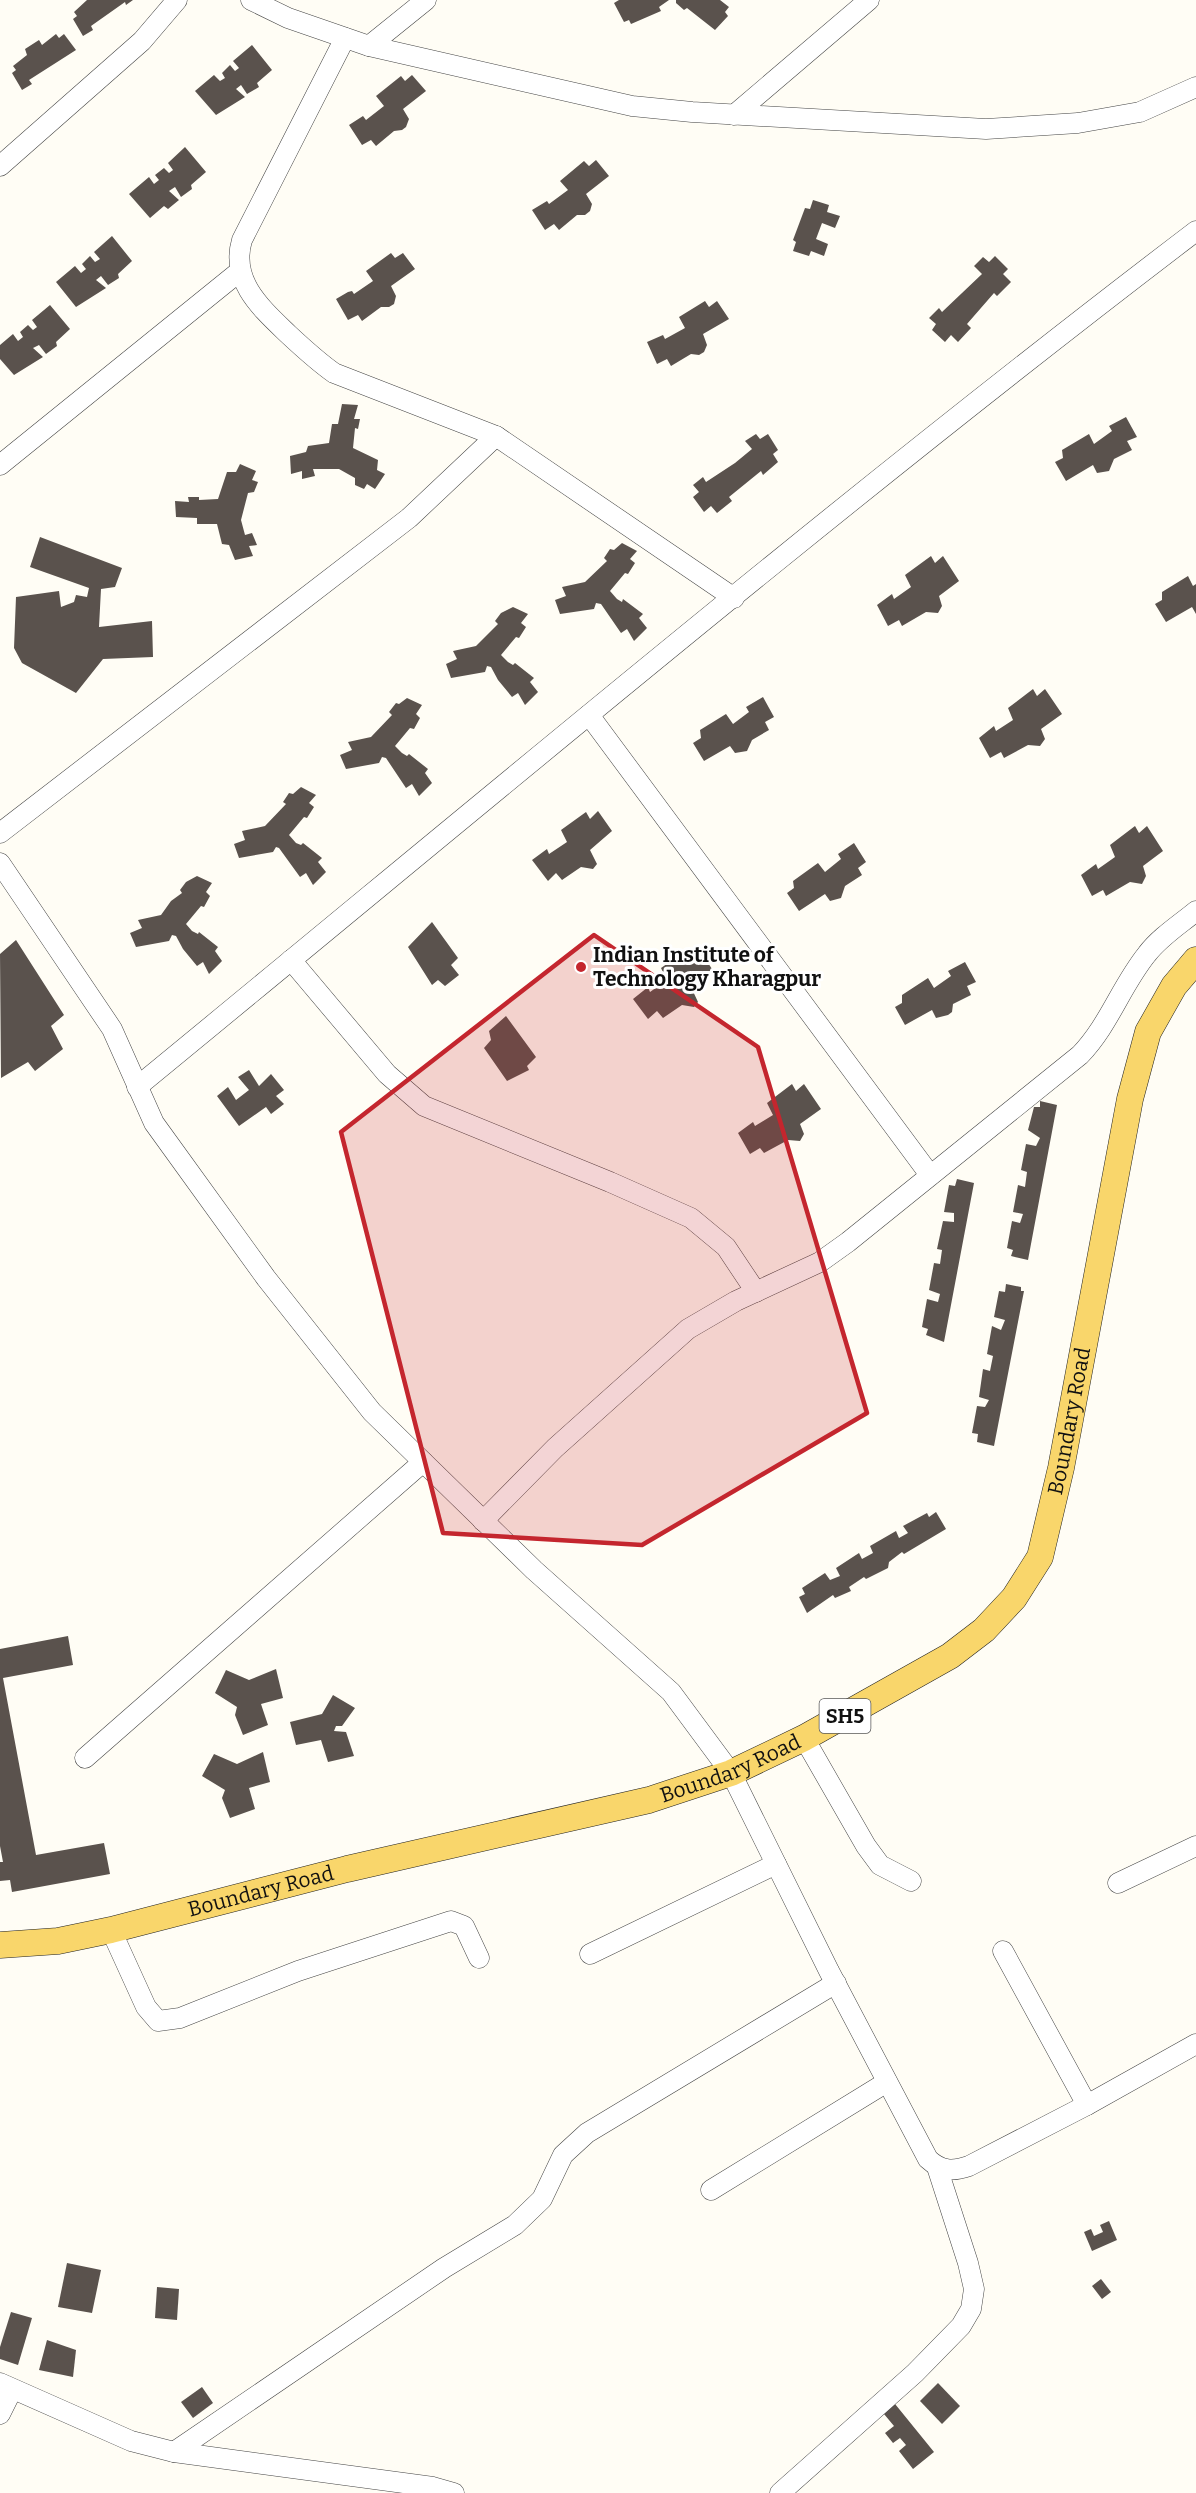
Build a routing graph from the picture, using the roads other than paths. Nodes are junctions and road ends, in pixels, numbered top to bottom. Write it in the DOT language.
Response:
graph roads {
  1 [pos="177,0"];
  2 [pos="251,0"];
  3 [pos="426,0"];
  4 [pos="869,0"];
  5 [pos="345,38"];
  6 [pos="369,46"];
  7 [pos="1196,87"];
  8 [pos="734,115"];
  9 [pos="0,166"];
  10 [pos="1196,231"];
  11 [pos="240,271"];
  12 [pos="496,436"];
  13 [pos="0,465"];
  14 [pos="734,598"];
  15 [pos="589,715"];
  16 [pos="0,833"];
  17 [pos="0,863"];
  18 [pos="1196,912"];
  19 [pos="291,960"];
  20 [pos="1196,960"];
  21 [pos="137,1087"];
  22 [pos="930,1175"];
  23 [pos="756,1292"];
  24 [pos="423,1462"];
  25 [pos="483,1521"];
  26 [pos="804,1738"];
  27 [pos="85,1758"];
  28 [pos="731,1773"];
  29 [pos="1196,1846"];
  30 [pos="776,1864"];
  31 [pos="911,1881"];
  32 [pos="1118,1883"];
  33 [pos="111,1930"];
  34 [pos="0,1945"];
  35 [pos="1003,1951"];
  36 [pos="591,1954"];
  37 [pos="479,1958"];
  38 [pos="836,1983"];
  39 [pos="1196,2044"];
  40 [pos="887,2082"];
  41 [pos="1087,2105"];
  42 [pos="937,2168"];
  43 [pos="711,2190"];
  44 [pos="6,2387"];
  45 [pos="0,2414"];
  46 [pos="174,2452"];
  47 [pos="454,2493"];
  48 [pos="780,2493"];
  1 -- 9 [label="street"];
  2 -- 5 [label="street"];
  3 -- 6 [label="street"];
  4 -- 8 [label="street"];
  5 -- 6 [label="street"];
  5 -- 11 [label="street"];
  6 -- 8 [label="street"];
  7 -- 8 [label="street"];
  10 -- 14 [label="street"];
  11 -- 12 [label="street"];
  11 -- 13 [label="street"];
  12 -- 14 [label="street"];
  12 -- 16 [label="street"];
  14 -- 15 [label="street"];
  15 -- 19 [label="street"];
  15 -- 22 [label="street"];
  17 -- 21 [label="street"];
  18 -- 22 [label="street"];
  19 -- 21 [label="street"];
  19 -- 23 [label="street"];
  20 -- 26 [label="main road, Boundary Road / SH5"];
  21 -- 24 [label="street"];
  22 -- 23 [label="street"];
  23 -- 25 [label="street"];
  24 -- 25 [label="street"];
  24 -- 27 [label="street"];
  25 -- 28 [label="street"];
  26 -- 28 [label="main road, Boundary Road / SH5"];
  26 -- 31 [label="street"];
  28 -- 30 [label="street"];
  28 -- 33 [label="main road, Boundary Road / SH5"];
  29 -- 32 [label="street"];
  30 -- 36 [label="street"];
  30 -- 38 [label="street"];
  33 -- 34 [label="main road, Boundary Road / SH5"];
  33 -- 37 [label="street"];
  35 -- 41 [label="street"];
  38 -- 40 [label="street"];
  38 -- 46 [label="street"];
  39 -- 41 [label="street"];
  40 -- 42 [label="street"];
  40 -- 43 [label="street"];
  41 -- 42 [label="street"];
  42 -- 48 [label="street"];
  44 -- 45 [label="street"];
  44 -- 46 [label="street"];
  46 -- 47 [label="street"];
}
